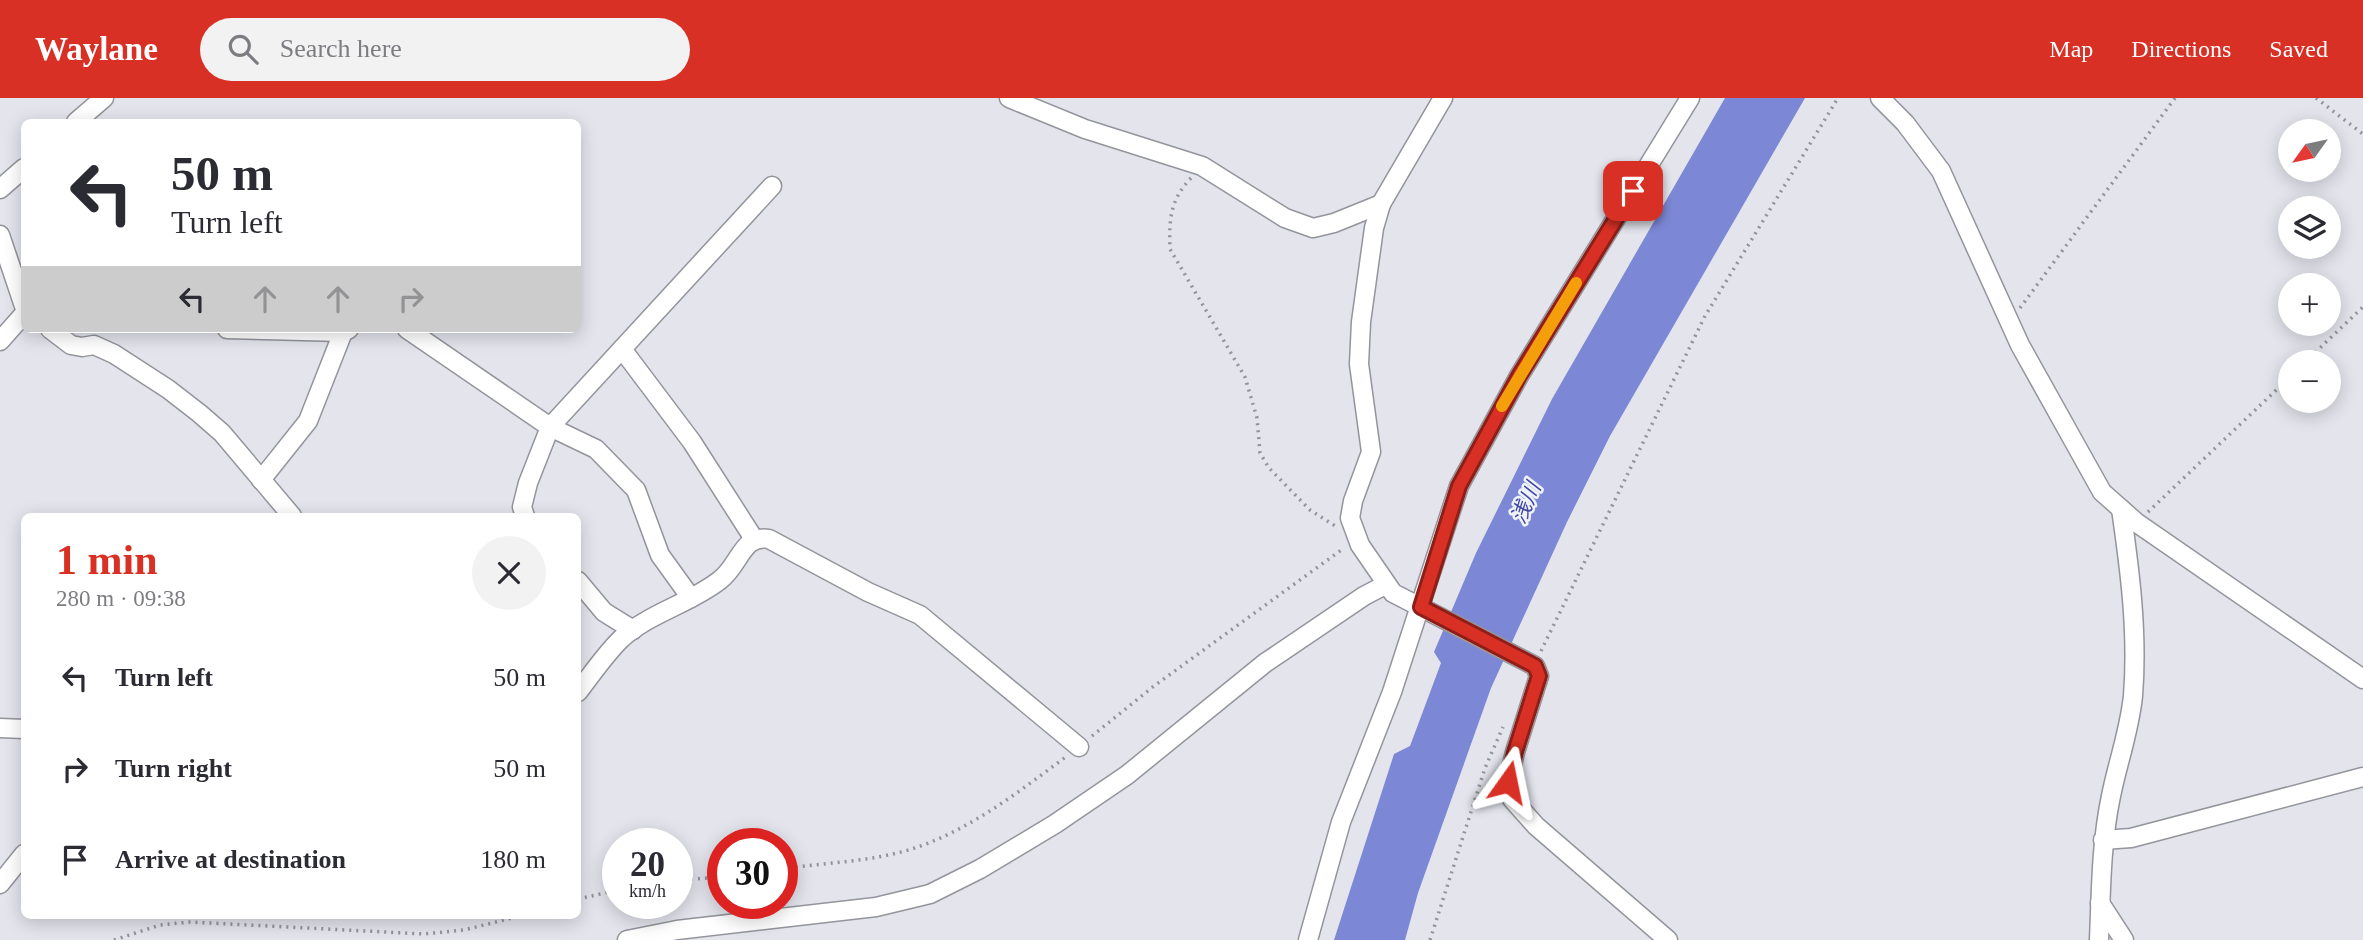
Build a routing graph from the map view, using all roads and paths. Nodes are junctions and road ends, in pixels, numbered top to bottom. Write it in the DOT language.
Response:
graph roads {
  1 [pos="104,98"];
  2 [pos="1009,98"];
  3 [pos="1443,98"];
  4 [pos="1690,98"];
  5 [pos="1838,98"];
  6 [pos="1880,98"];
  7 [pos="2175,98"];
  8 [pos="2316,98"];
  9 [pos="80,119"];
  10 [pos="2363,134"];
  11 [pos="1202,166"];
  12 [pos="21,170"];
  13 [pos="772,187"];
  14 [pos="0,189"];
  15 [pos="1381,204"];
  16 [pos="0,235"];
  17 [pos="21,297"];
  18 [pos="2363,307"];
  19 [pos="21,317"];
  20 [pos="2011,321"];
  21 [pos="55,333"];
  22 [pos="102,333"];
  23 [pos="345,333"];
  24 [pos="413,333"];
  25 [pos="0,341"];
  26 [pos="94,345"];
  27 [pos="622,349"];
  28 [pos="2318,350"];
  29 [pos="2278,388"];
  30 [pos="550,427"];
  31 [pos="261,480"];
  32 [pos="2121,509"];
  33 [pos="289,513"];
  34 [pos="524,513"];
  35 [pos="2137,523"];
  36 [pos="1353,532"];
  37 [pos="754,539"];
  38 [pos="581,585"];
  39 [pos="1385,585"];
  40 [pos="691,598"];
  41 [pos="1424,608"];
  42 [pos="633,630"];
  43 [pos="1528,663"];
  44 [pos="2363,679"];
  45 [pos="581,688"];
  46 [pos="1507,719"];
  47 [pos="0,728"];
  48 [pos="21,729"];
  49 [pos="1079,747"];
  50 [pos="2363,777"];
  51 [pos="2103,841"];
  52 [pos="21,858"];
  53 [pos="0,884"];
  54 [pos="602,894"];
  55 [pos="581,898"];
  56 [pos="2100,902"];
  57 [pos="508,919"];
  58 [pos="114,940"];
  59 [pos="628,940"];
  60 [pos="1308,940"];
  61 [pos="1430,940"];
  62 [pos="1668,940"];
  63 [pos="2099,940"];
  64 [pos="2124,940"];
  1 -- 9 [label="street"];
  2 -- 11 [label="street"];
  3 -- 15 [label="street"];
  4 -- 41 [label="street"];
  5 -- 43 [label="path"];
  6 -- 20 [label="street"];
  7 -- 20 [label="path"];
  8 -- 10 [label="path"];
  11 -- 15 [label="street"];
  11 -- 36 [label="path"];
  12 -- 14 [label="street"];
  13 -- 27 [label="street"];
  15 -- 36 [label="street"];
  16 -- 17 [label="street"];
  18 -- 28 [label="path"];
  19 -- 25 [label="street"];
  20 -- 32 [label="street"];
  21 -- 26 [label="street"];
  22 -- 26 [label="street"];
  23 -- 31 [label="street"];
  24 -- 30 [label="street"];
  26 -- 31 [label="street"];
  27 -- 30 [label="street"];
  27 -- 37 [label="street"];
  29 -- 35 [label="path"];
  30 -- 34 [label="street"];
  30 -- 40 [label="street"];
  31 -- 33 [label="street"];
  32 -- 35 [label="street"];
  32 -- 51 [label="street"];
  35 -- 44 [label="street"];
  36 -- 39 [label="street"];
  37 -- 40 [label="street"];
  37 -- 49 [label="street"];
  38 -- 42 [label="street"];
  39 -- 41 [label="street"];
  39 -- 59 [label="street"];
  40 -- 42 [label="street"];
  41 -- 43 [label="street"];
  41 -- 60 [label="street"];
  42 -- 45 [label="street"];
  43 -- 62 [label="street"];
  46 -- 61 [label="path"];
  47 -- 48 [label="street"];
  50 -- 51 [label="street"];
  51 -- 56 [label="street"];
  52 -- 53 [label="street"];
  54 -- 55 [label="path"];
  56 -- 63 [label="street"];
  56 -- 64 [label="street"];
  57 -- 58 [label="path"];
}
